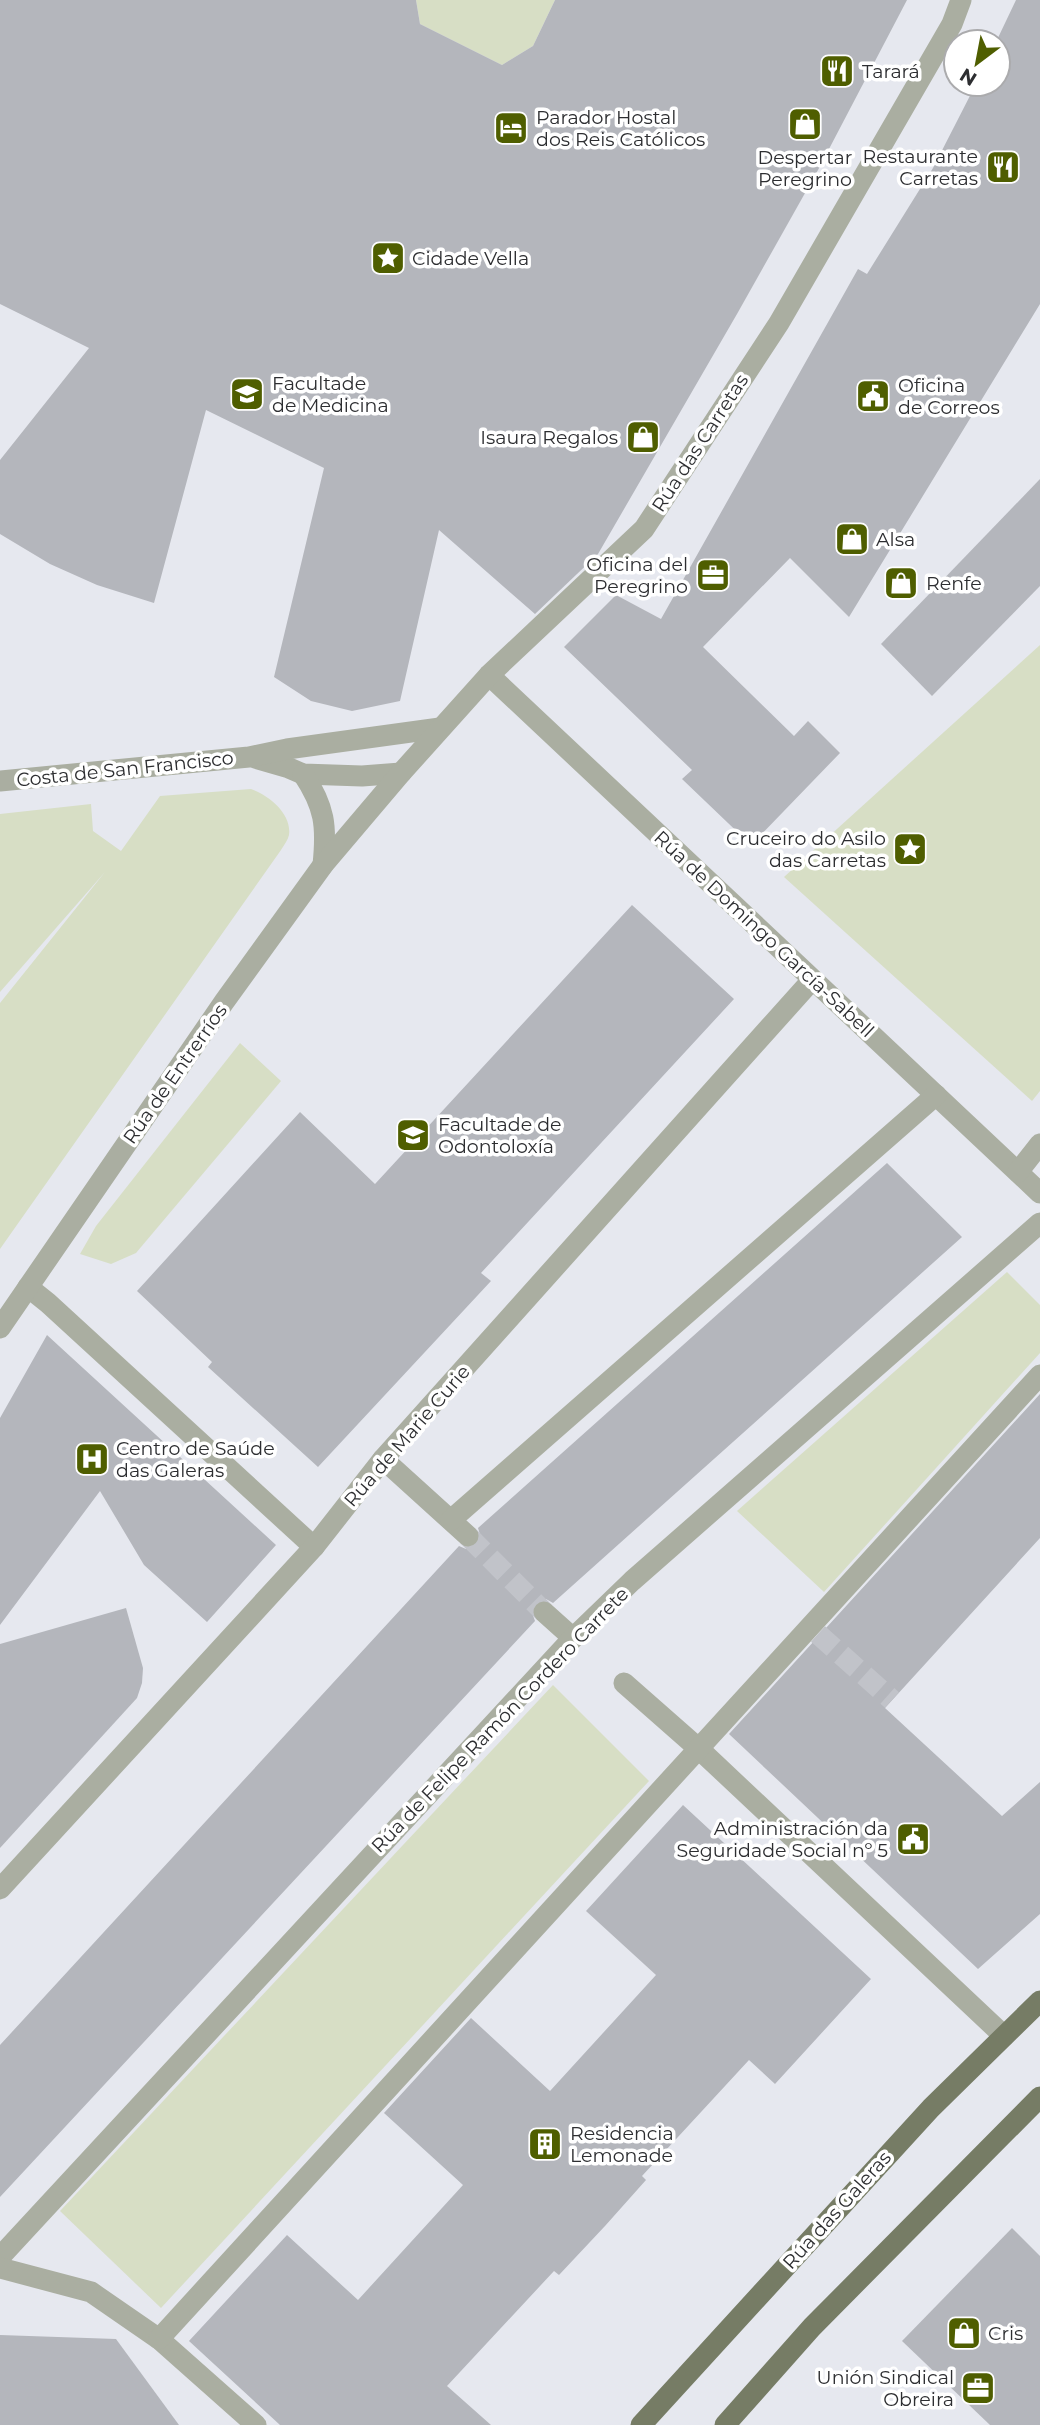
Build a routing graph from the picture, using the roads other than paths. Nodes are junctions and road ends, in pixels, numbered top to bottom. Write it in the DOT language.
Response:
graph roads {
  1 [pos="961,0"];
  2 [pos="489,675"];
  3 [pos="440,728"];
  4 [pos="249,757"];
  5 [pos="401,773"];
  6 [pos="303,774"];
  7 [pos="0,781"];
  8 [pos="357,824"];
  9 [pos="323,865"];
  10 [pos="812,981"];
  11 [pos="936,1095"];
  12 [pos="1040,1144"];
  13 [pos="1018,1172"];
  14 [pos="1040,1193"];
  15 [pos="1040,1223"];
  16 [pos="28,1287"];
  17 [pos="0,1328"];
  18 [pos="1040,1375"];
  19 [pos="383,1459"];
  20 [pos="451,1520"];
  21 [pos="468,1536"];
  22 [pos="314,1547"];
  23 [pos="544,1612"];
  24 [pos="573,1638"];
  25 [pos="624,1683"];
  26 [pos="699,1749"];
  27 [pos="0,1889"];
  28 [pos="1040,2001"];
  29 [pos="1004,2036"];
  30 [pos="1040,2097"];
  31 [pos="0,2257"];
  32 [pos="0,2268"];
  33 [pos="159,2339"];
  34 [pos="256,2425"];
  35 [pos="641,2425"];
  36 [pos="725,2425"];
  1 -- 2 [label="street, Rúa das Carretas"];
  2 -- 3 [label="street, Rúa das Carretas"];
  2 -- 10 [label="street, Rúa de Domingo García-Sabell"];
  3 -- 4 [label="street, Costa de San Francisco"];
  3 -- 5 [label="street, Rúa das Carretas"];
  4 -- 6 [label="street, Costa de San Francisco"];
  4 -- 7 [label="street, Costa de San Francisco"];
  5 -- 6 [label="street, Costa de San Francisco"];
  5 -- 8 [label="street, Rúa das Carretas"];
  6 -- 9 [label="street"];
  8 -- 9 [label="street, Rúa de Entrerríos"];
  9 -- 16 [label="street, Rúa de Entrerríos"];
  10 -- 11 [label="street, Rúa de Domingo García-Sabell"];
  10 -- 19 [label="street, Rúa de Marie Curie"];
  11 -- 13 [label="street, Rúa de Domingo García-Sabell"];
  11 -- 20 [label="street"];
  12 -- 13 [label="street"];
  13 -- 14 [label="street, Rúa de Domingo García-Sabell"];
  15 -- 24 [label="street, Rúa de Felipe Ramón Cordero Carrete"];
  16 -- 17 [label="street, Rúa de Entrerríos"];
  16 -- 22 [label="street"];
  18 -- 26 [label="street"];
  19 -- 20 [label="street"];
  19 -- 22 [label="street, Rúa de Marie Curie"];
  20 -- 21 [label="street"];
  22 -- 27 [label="street, Rúa de Marie Curie"];
  23 -- 24 [label="street"];
  24 -- 31 [label="street, Rúa de Felipe Ramón Cordero Carrete"];
  25 -- 26 [label="street"];
  26 -- 29 [label="street"];
  26 -- 33 [label="street"];
  28 -- 29 [label="main road, Rúa das Galeras"];
  29 -- 35 [label="main road, Rúa das Galeras"];
  30 -- 36 [label="main road"];
  32 -- 33 [label="street"];
  33 -- 34 [label="street"];
}
